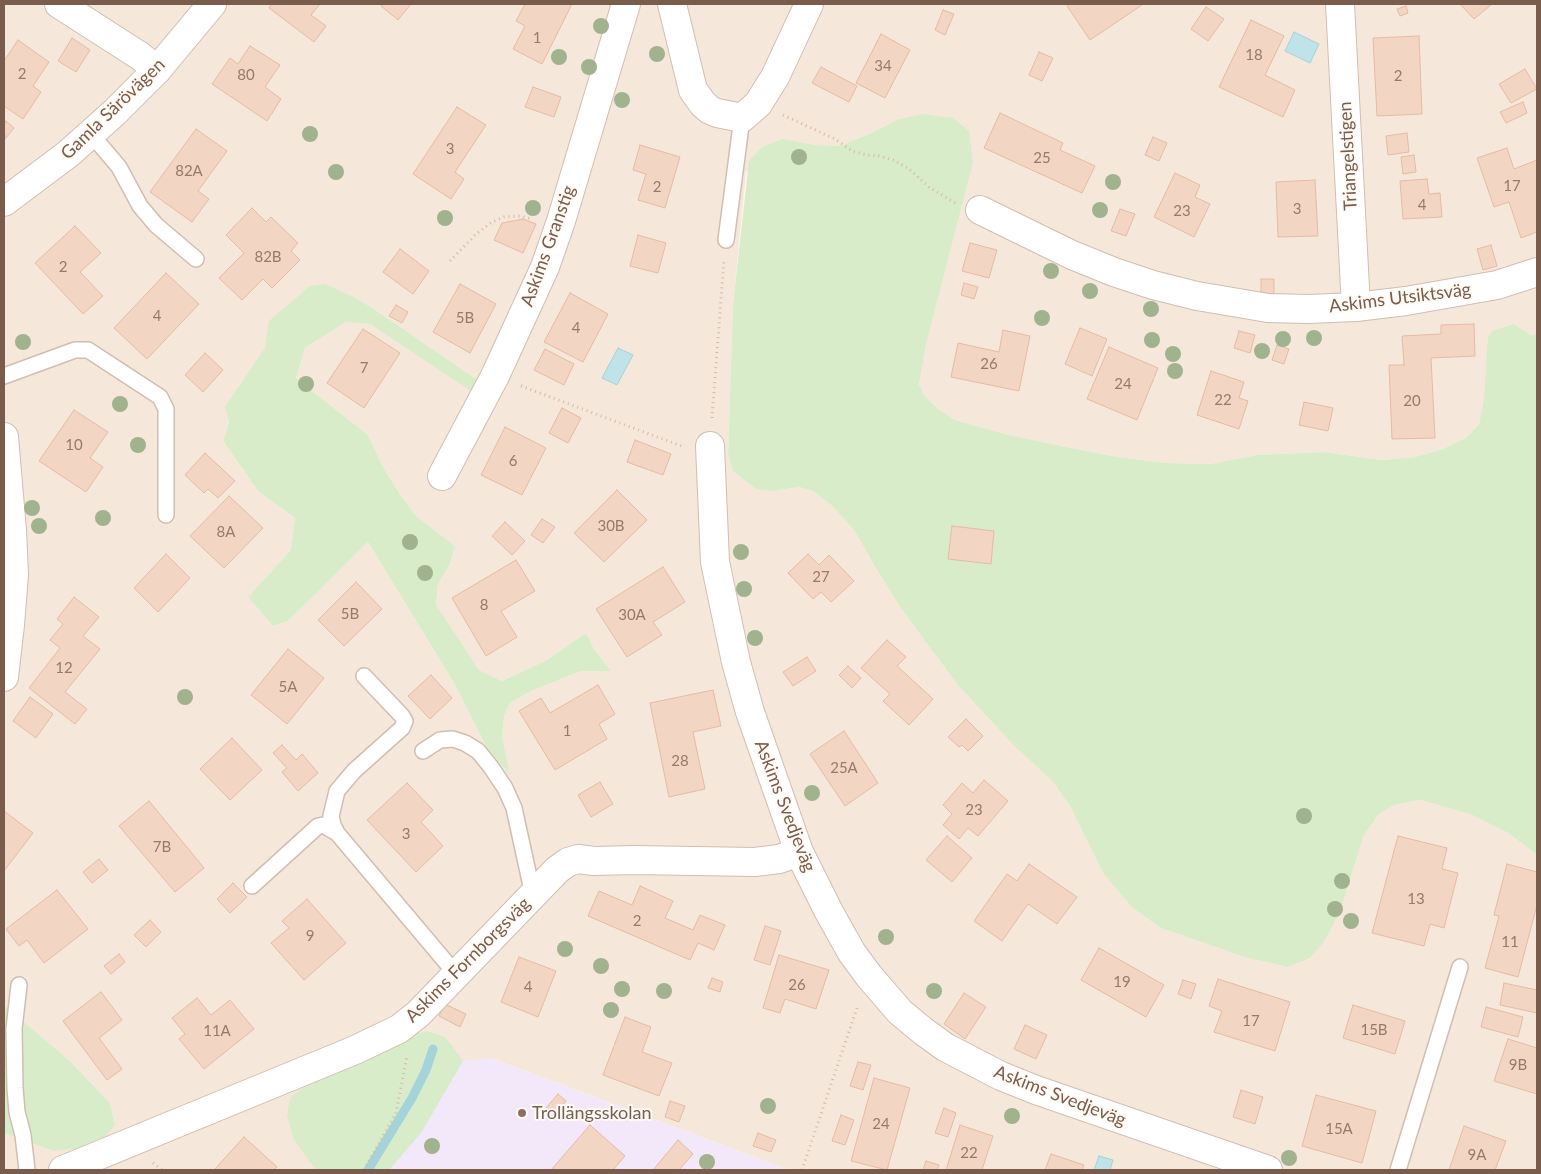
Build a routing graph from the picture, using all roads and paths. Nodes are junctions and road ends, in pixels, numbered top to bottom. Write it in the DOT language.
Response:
graph roads {
  1 [pos="60,4"];
  2 [pos="212,4"];
  3 [pos="626,4"];
  4 [pos="672,4"];
  5 [pos="809,4"];
  6 [pos="1340,4"];
  7 [pos="157,70"];
  8 [pos="750,111"];
  9 [pos="91,134"];
  10 [pos="4,202"];
  11 [pos="980,210"];
  12 [pos="558,229"];
  13 [pos="726,240"];
  14 [pos="196,259"];
  15 [pos="450,261"];
  16 [pos="1537,272"];
  17 [pos="1356,307"];
  18 [pos="4,376"];
  19 [pos="495,376"];
  20 [pos="4,437"];
  21 [pos="710,452"];
  22 [pos="442,476"];
  23 [pos="166,514"];
  24 [pos="364,676"];
  25 [pos="4,677"];
  26 [pos="423,752"];
  27 [pos="337,833"];
  28 [pos="799,852"];
  29 [pos="252,886"];
  30 [pos="532,895"];
  31 [pos="1460,967"];
  32 [pos="456,974"];
  33 [pos="868,976"];
  34 [pos="20,985"];
  35 [pos="399,1029"];
  36 [pos="27,1170"];
  37 [pos="63,1170"];
  38 [pos="364,1170"];
  39 [pos="802,1170"];
  40 [pos="1268,1170"];
  41 [pos="1398,1170"];
  1 -- 7 [label="street"];
  2 -- 7 [label="street, Gamla Särövägen"];
  3 -- 12 [label="street, Askims Granstig"];
  4 -- 8 [label="street"];
  5 -- 8 [label="street"];
  6 -- 17 [label="street, Triangelstigen"];
  7 -- 9 [label="street, Gamla Särövägen"];
  8 -- 11 [label="path"];
  8 -- 13 [label="lane"];
  9 -- 10 [label="street, Gamla Särövägen"];
  9 -- 14 [label="lane"];
  11 -- 17 [label="street, Askims Utsiktsväg"];
  12 -- 15 [label="path"];
  12 -- 19 [label="street, Askims Granstig"];
  13 -- 21 [label="path"];
  16 -- 17 [label="street, Askims Utsiktsväg"];
  18 -- 23 [label="lane"];
  19 -- 21 [label="path"];
  19 -- 22 [label="street, Askims Granstig"];
  20 -- 25 [label="street"];
  21 -- 28 [label="street, Askims Svedjeväg"];
  24 -- 27 [label="lane"];
  26 -- 30 [label="lane"];
  27 -- 29 [label="lane"];
  27 -- 32 [label="lane"];
  28 -- 30 [label="street, Askims Fornborgsväg"];
  28 -- 33 [label="street, Askims Svedjeväg"];
  30 -- 32 [label="street, Askims Fornborgsväg"];
  31 -- 41 [label="lane"];
  32 -- 35 [label="street, Askims Fornborgsväg"];
  33 -- 39 [label="path"];
  33 -- 40 [label="street, Askims Svedjeväg"];
  34 -- 36 [label="lane"];
  35 -- 37 [label="street, Askims Fornborgsväg"];
  35 -- 38 [label="path"];
}
